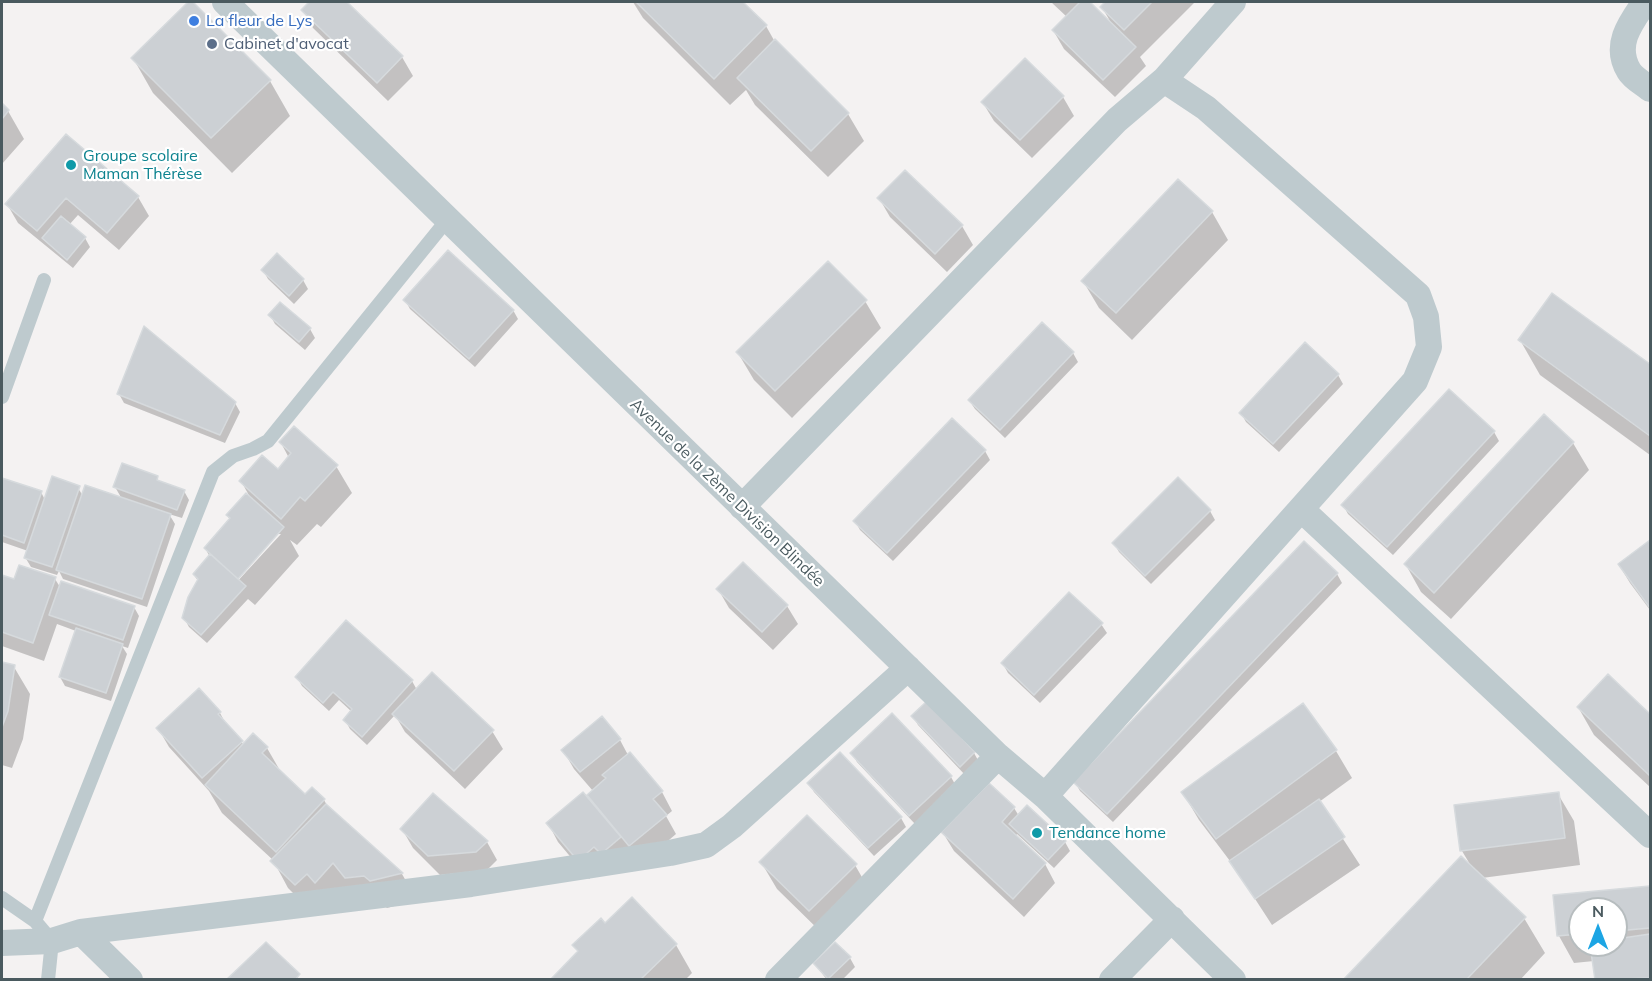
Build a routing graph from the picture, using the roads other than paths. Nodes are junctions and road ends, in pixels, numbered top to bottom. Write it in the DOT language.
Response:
graph roads {
  1 [pos="225,2"];
  2 [pos="1233,2"];
  3 [pos="1645,2"];
  4 [pos="1164,80"];
  5 [pos="1650,89"];
  6 [pos="447,220"];
  7 [pos="44,280"];
  8 [pos="2,398"];
  9 [pos="742,507"];
  10 [pos="1301,509"];
  11 [pos="908,668"];
  12 [pos="998,756"];
  13 [pos="1045,796"];
  14 [pos="1650,835"];
  15 [pos="2,898"];
  16 [pos="1172,919"];
  17 [pos="35,921"];
  18 [pos="81,932"];
  19 [pos="52,941"];
  20 [pos="2,943"];
  21 [pos="48,980"];
  22 [pos="130,980"];
  23 [pos="778,980"];
  24 [pos="1112,980"];
  25 [pos="1233,980"];
  1 -- 6 [label="street, Avenue de la 2ème Division Blindée"];
  2 -- 4 [label="street"];
  3 -- 5 [label="street"];
  4 -- 9 [label="street"];
  4 -- 10 [label="street"];
  6 -- 9 [label="street, Avenue de la 2ème Division Blindée"];
  6 -- 17 [label="lane"];
  7 -- 8 [label="lane"];
  9 -- 11 [label="street, Avenue de la 2ème Division Blindée"];
  10 -- 13 [label="street"];
  10 -- 14 [label="street"];
  11 -- 12 [label="street, Avenue de la 2ème Division Blindée"];
  11 -- 18 [label="street"];
  12 -- 13 [label="street, Avenue de la 2ème Division Blindée"];
  12 -- 23 [label="street"];
  13 -- 16 [label="street, Avenue de la 2ème Division Blindée"];
  15 -- 17 [label="lane"];
  16 -- 24 [label="street"];
  16 -- 25 [label="street, Avenue de la 2ème Division Blindée"];
  17 -- 19 [label="lane"];
  18 -- 19 [label="street"];
  18 -- 22 [label="street"];
  19 -- 20 [label="street"];
  19 -- 21 [label="lane"];
}
